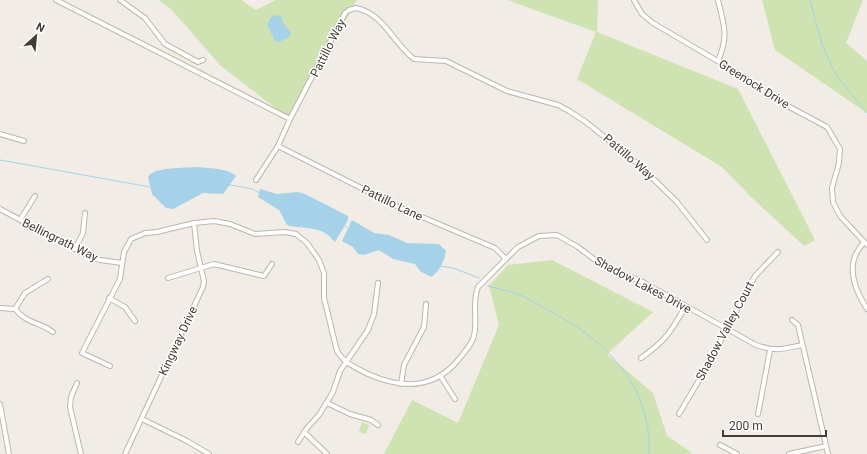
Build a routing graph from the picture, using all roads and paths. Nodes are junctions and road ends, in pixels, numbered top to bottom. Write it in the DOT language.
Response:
graph roads {
  1 [pos="56,0"];
  2 [pos="120,0"];
  3 [pos="634,0"];
  4 [pos="718,0"];
  5 [pos="203,60"];
  6 [pos="718,61"];
  7 [pos="290,119"];
  8 [pos="0,134"];
  9 [pos="24,141"];
  10 [pos="278,146"];
  11 [pos="256,180"];
  12 [pos="34,196"];
  13 [pos="0,209"];
  14 [pos="85,213"];
  15 [pos="20,220"];
  16 [pos="194,223"];
  17 [pos="707,240"];
  18 [pos="865,244"];
  19 [pos="75,249"];
  20 [pos="778,252"];
  21 [pos="506,259"];
  22 [pos="122,263"];
  23 [pos="272,264"];
  24 [pos="201,267"];
  25 [pos="168,278"];
  26 [pos="48,279"];
  27 [pos="378,283"];
  28 [pos="109,298"];
  29 [pos="426,304"];
  30 [pos="685,307"];
  31 [pos="0,308"];
  32 [pos="15,309"];
  33 [pos="867,309"];
  34 [pos="792,320"];
  35 [pos="135,321"];
  36 [pos="727,329"];
  37 [pos="53,332"];
  38 [pos="802,345"];
  39 [pos="770,350"];
  40 [pos="641,358"];
  41 [pos="346,361"];
  42 [pos="110,366"];
  43 [pos="441,377"];
  44 [pos="77,383"];
  45 [pos="401,384"];
  46 [pos="455,399"];
  47 [pos="327,403"];
  48 [pos="0,404"];
  49 [pos="679,414"];
  50 [pos="758,414"];
  51 [pos="142,419"];
  52 [pos="378,425"];
  53 [pos="304,432"];
  54 [pos="298,442"];
  55 [pos="720,445"];
  56 [pos="826,446"];
  57 [pos="9,454"];
  58 [pos="81,454"];
  59 [pos="125,454"];
  60 [pos="210,454"];
  61 [pos="327,454"];
  62 [pos="737,454"];
  63 [pos="789,454"];
  64 [pos="828,454"];
  1 -- 7 [label="street"];
  2 -- 5 [label="street"];
  3 -- 6 [label="street, Greenock Drive"];
  4 -- 6 [label="street"];
  6 -- 18 [label="street, Greenock Drive"];
  7 -- 10 [label="street"];
  7 -- 17 [label="street, Pattillo Way"];
  8 -- 9 [label="street"];
  10 -- 11 [label="street"];
  10 -- 21 [label="street, Pattillo Lane"];
  12 -- 15 [label="street"];
  13 -- 15 [label="street, Bellingrath Way"];
  14 -- 19 [label="street"];
  15 -- 19 [label="street, Bellingrath Way"];
  16 -- 22 [label="street, Shadow Lakes Drive"];
  16 -- 24 [label="street, Kingway Drive"];
  16 -- 41 [label="street, Shadow Lakes Drive"];
  18 -- 33 [label="street"];
  19 -- 22 [label="street, Bellingrath Way"];
  20 -- 36 [label="street, Shadow Valley Court"];
  21 -- 30 [label="street, Shadow Lakes Drive"];
  21 -- 43 [label="street, Shadow Lakes Drive"];
  22 -- 28 [label="street, Shadow Lakes Drive"];
  23 -- 24 [label="street"];
  24 -- 25 [label="street"];
  24 -- 51 [label="street, Kingway Drive"];
  26 -- 32 [label="street"];
  27 -- 41 [label="street"];
  28 -- 35 [label="street"];
  28 -- 42 [label="street, Shadow Lakes Drive"];
  29 -- 45 [label="street"];
  30 -- 36 [label="street, Shadow Lakes Drive"];
  30 -- 40 [label="street"];
  31 -- 32 [label="street"];
  32 -- 37 [label="street"];
  34 -- 38 [label="street"];
  36 -- 39 [label="street, Shadow Lakes Drive"];
  36 -- 49 [label="street, Shadow Valley Court"];
  38 -- 39 [label="street"];
  38 -- 56 [label="street"];
  39 -- 50 [label="street"];
  41 -- 45 [label="street, Shadow Lakes Drive"];
  41 -- 47 [label="street"];
  43 -- 45 [label="street, Shadow Lakes Drive"];
  43 -- 46 [label="street"];
  44 -- 58 [label="street"];
  47 -- 52 [label="street"];
  47 -- 53 [label="street"];
  48 -- 57 [label="street"];
  51 -- 59 [label="street, Kingway Drive"];
  51 -- 60 [label="street"];
  53 -- 54 [label="street"];
  53 -- 61 [label="street"];
  55 -- 62 [label="street"];
  56 -- 63 [label="street"];
  56 -- 64 [label="street"];
}
